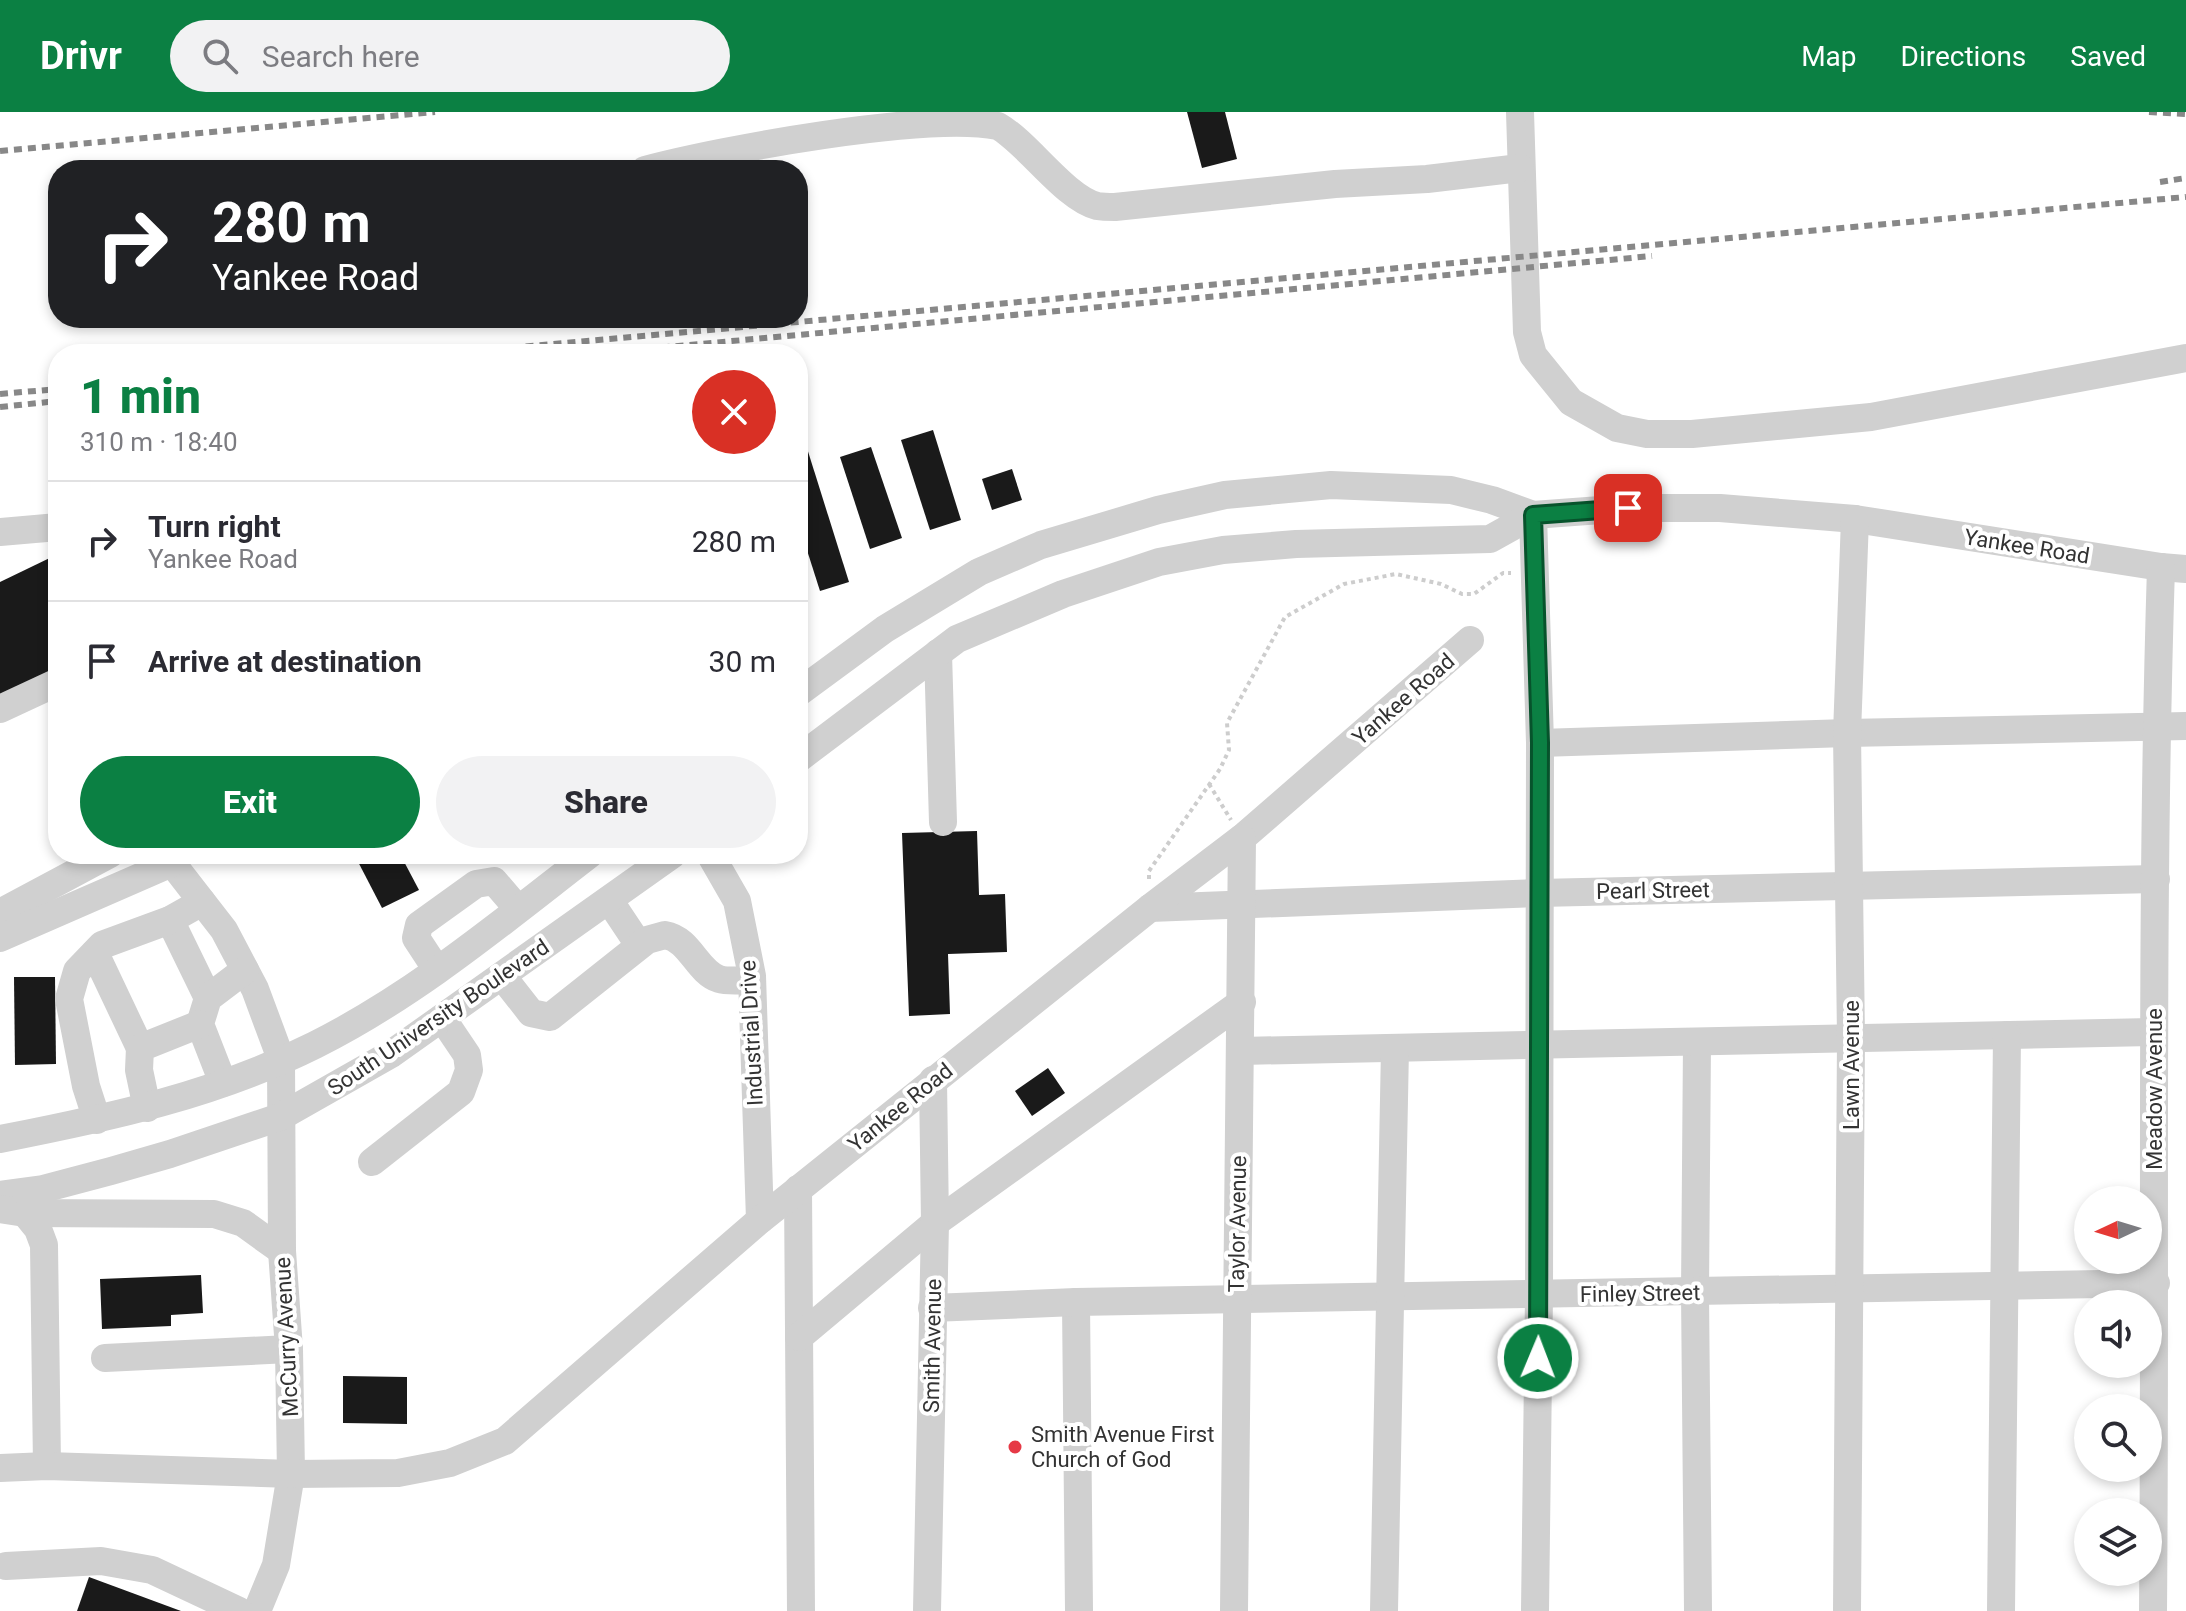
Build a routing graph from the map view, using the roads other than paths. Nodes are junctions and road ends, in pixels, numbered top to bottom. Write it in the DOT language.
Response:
graph roads {
  1 [pos="1520,112"];
  2 [pos="683,160"];
  3 [pos="1520,168"];
  4 [pos="2186,358"];
  5 [pos="1533,515"];
  6 [pos="1855,519"];
  7 [pos="48,528"];
  8 [pos="0,532"];
  9 [pos="2173,568"];
  10 [pos="1470,640"];
  11 [pos="938,653"];
  12 [pos="808,686"];
  13 [pos="48,687"];
  14 [pos="0,709"];
  15 [pos="2186,726"];
  16 [pos="2156,727"];
  17 [pos="1847,733"];
  18 [pos="1540,743"];
  19 [pos="808,751"];
  20 [pos="943,822"];
  21 [pos="1242,838"];
  22 [pos="91,864"];
  23 [pos="158,864"];
  24 [pos="173,864"];
  25 [pos="577,864"];
  26 [pos="659,864"];
  27 [pos="716,864"];
  28 [pos="2156,879"];
  29 [pos="1849,885"];
  30 [pos="1539,893"];
  31 [pos="609,900"];
  32 [pos="202,902"];
  33 [pos="1242,903"];
  34 [pos="1150,908"];
  35 [pos="518,909"];
  36 [pos="0,913"];
  37 [pos="170,920"];
  38 [pos="0,938"];
  39 [pos="639,945"];
  40 [pos="95,953"];
  41 [pos="245,970"];
  42 [pos="437,970"];
  43 [pos="502,976"];
  44 [pos="752,980"];
  45 [pos="1242,1002"];
  46 [pos="204,1011"];
  47 [pos="442,1018"];
  48 [pos="2152,1032"];
  49 [pos="2007,1035"];
  50 [pos="1851,1038"];
  51 [pos="1697,1042"];
  52 [pos="1539,1045"];
  53 [pos="140,1048"];
  54 [pos="1395,1048"];
  55 [pos="1241,1051"];
  56 [pos="281,1059"];
  57 [pos="933,1080"];
  58 [pos="223,1083"];
  59 [pos="147,1108"];
  60 [pos="280,1117"];
  61 [pos="97,1120"];
  62 [pos="0,1139"];
  63 [pos="372,1162"];
  64 [pos="798,1189"];
  65 [pos="0,1195"];
  66 [pos="12,1211"];
  67 [pos="760,1220"];
  68 [pos="935,1223"];
  69 [pos="282,1251"];
  70 [pos="2156,1283"];
  71 [pos="2003,1286"];
  72 [pos="1850,1288"];
  73 [pos="1695,1292"];
  74 [pos="1539,1295"];
  75 [pos="1389,1297"];
  76 [pos="1235,1300"];
  77 [pos="1076,1302"];
  78 [pos="932,1308"];
  79 [pos="799,1337"];
  80 [pos="289,1349"];
  81 [pos="105,1358"];
  82 [pos="47,1466"];
  83 [pos="0,1468"];
  84 [pos="291,1474"];
  85 [pos="6,1566"];
  86 [pos="239,1611"];
  87 [pos="257,1611"];
  88 [pos="801,1611"];
  89 [pos="927,1611"];
  90 [pos="1079,1611"];
  91 [pos="1234,1611"];
  92 [pos="1384,1611"];
  93 [pos="1535,1611"];
  94 [pos="1698,1611"];
  95 [pos="1847,1611"];
  96 [pos="2001,1611"];
  97 [pos="2153,1611"];
  1 -- 3 [label="street"];
  2 -- 3 [label="street"];
  3 -- 4 [label="street"];
  5 -- 6 [label="street, Yankee Road"];
  5 -- 11 [label="street"];
  5 -- 12 [label="street"];
  5 -- 18 [label="street"];
  6 -- 9 [label="street, Yankee Road"];
  6 -- 17 [label="street, Lawn Avenue"];
  7 -- 8 [label="street"];
  9 -- 16 [label="street, Meadow Avenue"];
  10 -- 21 [label="street, Yankee Road"];
  11 -- 19 [label="street"];
  11 -- 20 [label="street"];
  13 -- 14 [label="street"];
  15 -- 16 [label="street"];
  16 -- 17 [label="street"];
  16 -- 28 [label="street, Meadow Avenue"];
  17 -- 18 [label="street"];
  17 -- 29 [label="street, Lawn Avenue"];
  18 -- 30 [label="street"];
  21 -- 33 [label="street, Taylor Avenue"];
  21 -- 34 [label="street, Yankee Road"];
  22 -- 36 [label="street"];
  23 -- 38 [label="street"];
  24 -- 32 [label="street"];
  25 -- 35 [label="street, South University Boulevard"];
  26 -- 31 [label="street, South University Boulevard"];
  27 -- 44 [label="street, Industrial Drive"];
  28 -- 29 [label="street, Pearl Street"];
  28 -- 48 [label="street, Meadow Avenue"];
  29 -- 30 [label="street, Pearl Street"];
  29 -- 50 [label="street, Lawn Avenue"];
  30 -- 33 [label="street, Pearl Street"];
  30 -- 52 [label="street"];
  31 -- 39 [label="street"];
  31 -- 43 [label="street, South University Boulevard"];
  32 -- 37 [label="street"];
  32 -- 41 [label="street"];
  33 -- 34 [label="street, Pearl Street"];
  33 -- 45 [label="street, Taylor Avenue"];
  34 -- 57 [label="street, Yankee Road"];
  35 -- 42 [label="street, South University Boulevard"];
  35 -- 42 [label="street"];
  37 -- 40 [label="street"];
  37 -- 46 [label="street"];
  39 -- 43 [label="street"];
  39 -- 44 [label="street"];
  40 -- 53 [label="street"];
  40 -- 61 [label="street"];
  41 -- 46 [label="street"];
  41 -- 56 [label="street"];
  42 -- 56 [label="street, South University Boulevard"];
  43 -- 47 [label="street, South University Boulevard"];
  44 -- 67 [label="street, Industrial Drive"];
  45 -- 55 [label="street, Taylor Avenue"];
  45 -- 68 [label="street"];
  46 -- 53 [label="street"];
  46 -- 58 [label="street"];
  47 -- 60 [label="street, South University Boulevard"];
  47 -- 63 [label="street"];
  48 -- 49 [label="street"];
  48 -- 70 [label="street, Meadow Avenue"];
  49 -- 50 [label="street"];
  49 -- 71 [label="street"];
  50 -- 51 [label="street"];
  50 -- 72 [label="street, Lawn Avenue"];
  51 -- 52 [label="street"];
  51 -- 73 [label="street"];
  52 -- 54 [label="street"];
  52 -- 74 [label="street"];
  53 -- 59 [label="street"];
  54 -- 55 [label="street"];
  54 -- 75 [label="street"];
  55 -- 76 [label="street, Taylor Avenue"];
  56 -- 58 [label="street, South University Boulevard"];
  56 -- 60 [label="street, McCurry Avenue"];
  57 -- 64 [label="street, Yankee Road"];
  57 -- 68 [label="street, Smith Avenue"];
  58 -- 59 [label="street, South University Boulevard"];
  59 -- 61 [label="street, South University Boulevard"];
  60 -- 65 [label="street, South University Boulevard"];
  60 -- 69 [label="street, McCurry Avenue"];
  61 -- 62 [label="street, South University Boulevard"];
  64 -- 67 [label="street, Yankee Road"];
  64 -- 79 [label="street"];
  66 -- 69 [label="street"];
  66 -- 82 [label="street"];
  67 -- 84 [label="street, Yankee Road"];
  68 -- 78 [label="street, Smith Avenue"];
  68 -- 79 [label="street"];
  69 -- 80 [label="street, McCurry Avenue"];
  70 -- 71 [label="street, Finley Street"];
  70 -- 97 [label="street, Meadow Avenue"];
  71 -- 72 [label="street, Finley Street"];
  71 -- 96 [label="street"];
  72 -- 73 [label="street, Finley Street"];
  72 -- 95 [label="street, Lawn Avenue"];
  73 -- 74 [label="street, Finley Street"];
  73 -- 94 [label="street"];
  74 -- 75 [label="street, Finley Street"];
  74 -- 93 [label="street"];
  75 -- 76 [label="street, Finley Street"];
  75 -- 92 [label="street"];
  76 -- 77 [label="street, Finley Street"];
  76 -- 91 [label="street, Taylor Avenue"];
  77 -- 78 [label="street, Finley Street"];
  77 -- 90 [label="street"];
  78 -- 89 [label="street, Smith Avenue"];
  79 -- 88 [label="street"];
  80 -- 81 [label="street"];
  80 -- 84 [label="street, McCurry Avenue"];
  82 -- 83 [label="street, Yankee Road"];
  82 -- 84 [label="street, Yankee Road"];
  84 -- 87 [label="street, McCurry Avenue"];
  85 -- 86 [label="street"];
}
